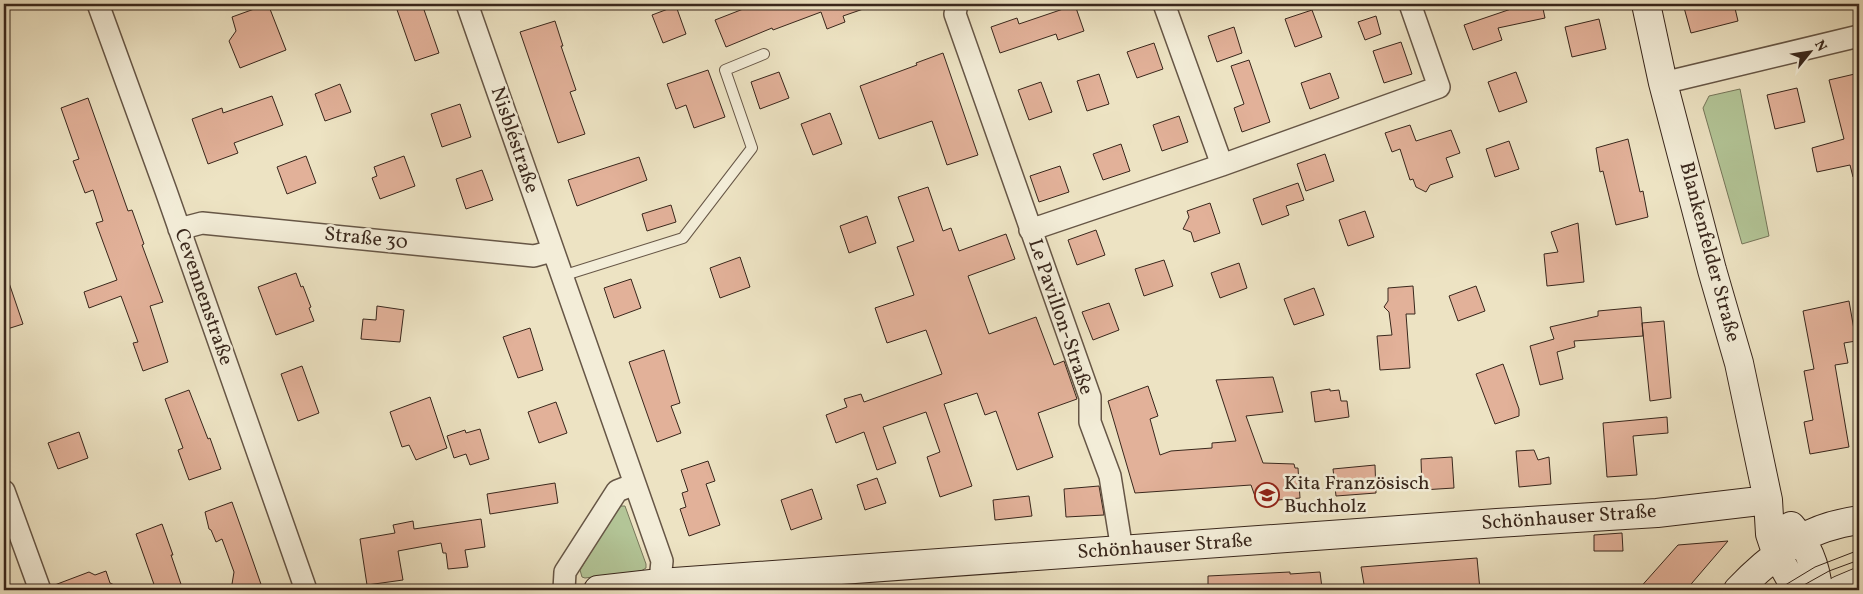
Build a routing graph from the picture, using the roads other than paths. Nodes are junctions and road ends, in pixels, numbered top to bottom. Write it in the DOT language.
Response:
graph roads {
  1 [pos="98,4"];
  2 [pos="467,4"];
  3 [pos="957,4"];
  4 [pos="1164,4"];
  5 [pos="1410,4"];
  6 [pos="1646,4"];
  7 [pos="1859,36"];
  8 [pos="764,54"];
  9 [pos="1663,83"];
  10 [pos="1222,165"];
  11 [pos="179,229"];
  12 [pos="1030,230"];
  13 [pos="552,251"];
  14 [pos="562,276"];
  15 [pos="635,484"];
  16 [pos="4,491"];
  17 [pos="1768,500"];
  18 [pos="1859,520"];
  19 [pos="1802,538"];
  20 [pos="1122,550"];
  21 [pos="1777,555"];
  22 [pos="1859,582"];
  23 [pos="660,586"];
  24 [pos="40,590"];
  25 [pos="306,590"];
  26 [pos="564,590"];
  27 [pos="598,590"];
  28 [pos="1738,590"];
  29 [pos="1799,590"];
  30 [pos="1818,590"];
  31 [pos="1840,590"];
  1 -- 11 [label="street, Cevennenstraße"];
  2 -- 13 [label="street, Nisbléstraße"];
  3 -- 12 [label="street, Le Pavillon-Straße"];
  4 -- 10 [label="street"];
  5 -- 10 [label="street, Le Pavillon-Straße"];
  6 -- 9 [label="street, Blankenfelder Straße"];
  7 -- 9 [label="street"];
  8 -- 14 [label="lane"];
  9 -- 17 [label="street, Blankenfelder Straße"];
  10 -- 12 [label="street, Le Pavillon-Straße"];
  11 -- 13 [label="street, Straße 30"];
  11 -- 25 [label="street, Cevennenstraße"];
  12 -- 20 [label="street, Le Pavillon-Straße"];
  13 -- 14 [label="street, Nisbléstraße"];
  14 -- 15 [label="street, Nisbléstraße"];
  15 -- 23 [label="street, Nisbléstraße"];
  15 -- 26 [label="street"];
  16 -- 24 [label="street"];
  17 -- 19 [label="street"];
  17 -- 20 [label="street, Schönhauser Straße"];
  17 -- 21 [label="street, Blankenfelder Straße"];
  18 -- 19 [label="street"];
  19 -- 21 [label="street"];
  19 -- 30 [label="street"];
  20 -- 23 [label="street, Schönhauser Straße"];
  21 -- 28 [label="street"];
  21 -- 29 [label="street, Blankenfelder Straße"];
  22 -- 31 [label="street"];
  23 -- 27 [label="street, Schönhauser Straße"];
}
